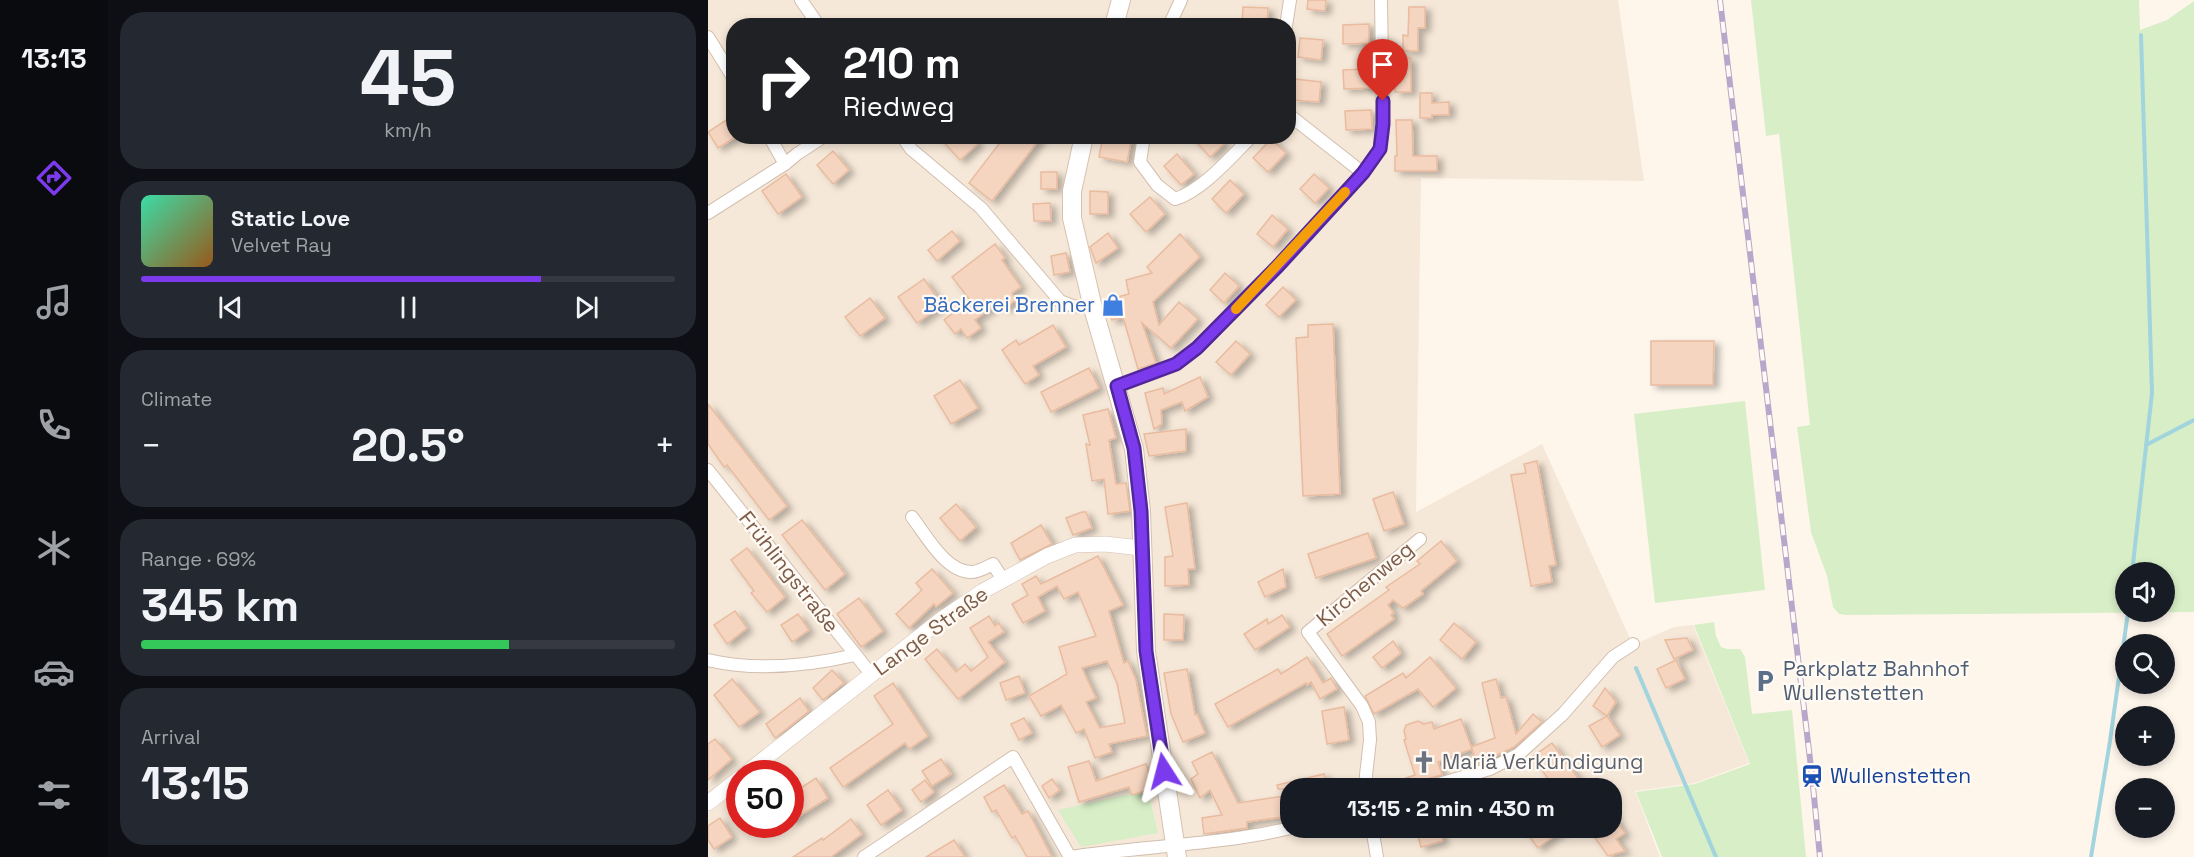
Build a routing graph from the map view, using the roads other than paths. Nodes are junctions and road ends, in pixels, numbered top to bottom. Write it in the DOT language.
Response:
graph roads {
  1 [pos="801,0"];
  2 [pos="1121,0"];
  3 [pos="1181,0"];
  4 [pos="1290,0"];
  5 [pos="1381,0"];
  6 [pos="813,18"];
  7 [pos="1116,18"];
  8 [pos="1173,18"];
  9 [pos="1287,18"];
  10 [pos="708,37"];
  11 [pos="726,66"];
  12 [pos="1296,120"];
  13 [pos="774,144"];
  14 [pos="812,144"];
  15 [pos="908,144"];
  16 [pos="1081,144"];
  17 [pos="1143,144"];
  18 [pos="1244,144"];
  19 [pos="785,164"];
  20 [pos="1363,173"];
  21 [pos="708,213"];
  22 [pos="1093,308"];
  23 [pos="1117,386"];
  24 [pos="708,470"];
  25 [pos="912,517"];
  26 [pos="1420,539"];
  27 [pos="1141,548"];
  28 [pos="1004,580"];
  29 [pos="1633,644"];
  30 [pos="855,656"];
  31 [pos="708,660"];
  32 [pos="871,674"];
  33 [pos="763,760"];
  34 [pos="1366,778"];
  35 [pos="1459,778"];
  36 [pos="726,789"];
  37 [pos="708,803"];
  38 [pos="1280,830"];
  39 [pos="1374,838"];
  40 [pos="1176,852"];
  41 [pos="864,857"];
  42 [pos="1070,857"];
  43 [pos="1377,857"];
  1 -- 6 [label="street"];
  2 -- 7 [label="main road"];
  3 -- 8 [label="street"];
  4 -- 9 [label="street"];
  5 -- 20 [label="street"];
  10 -- 11 [label="street"];
  12 -- 20 [label="street"];
  13 -- 19 [label="street"];
  14 -- 19 [label="street"];
  15 -- 22 [label="street"];
  16 -- 22 [label="main road"];
  17 -- 18 [label="street"];
  19 -- 21 [label="street"];
  20 -- 23 [label="street"];
  22 -- 23 [label="main road"];
  23 -- 27 [label="main road"];
  24 -- 30 [label="street, Frühlingstraße"];
  25 -- 28 [label="street"];
  26 -- 34 [label="street, Kirchenweg"];
  27 -- 28 [label="street, Lange Straße"];
  27 -- 40 [label="main road"];
  28 -- 32 [label="street, Lange Straße"];
  29 -- 35 [label="street"];
  30 -- 31 [label="street"];
  30 -- 32 [label="street, Frühlingstraße"];
  32 -- 33 [label="street, Lange Straße"];
  36 -- 37 [label="street"];
  38 -- 40 [label="street"];
  39 -- 43 [label="street"];
  40 -- 42 [label="street"];
  41 -- 42 [label="street"];
}
